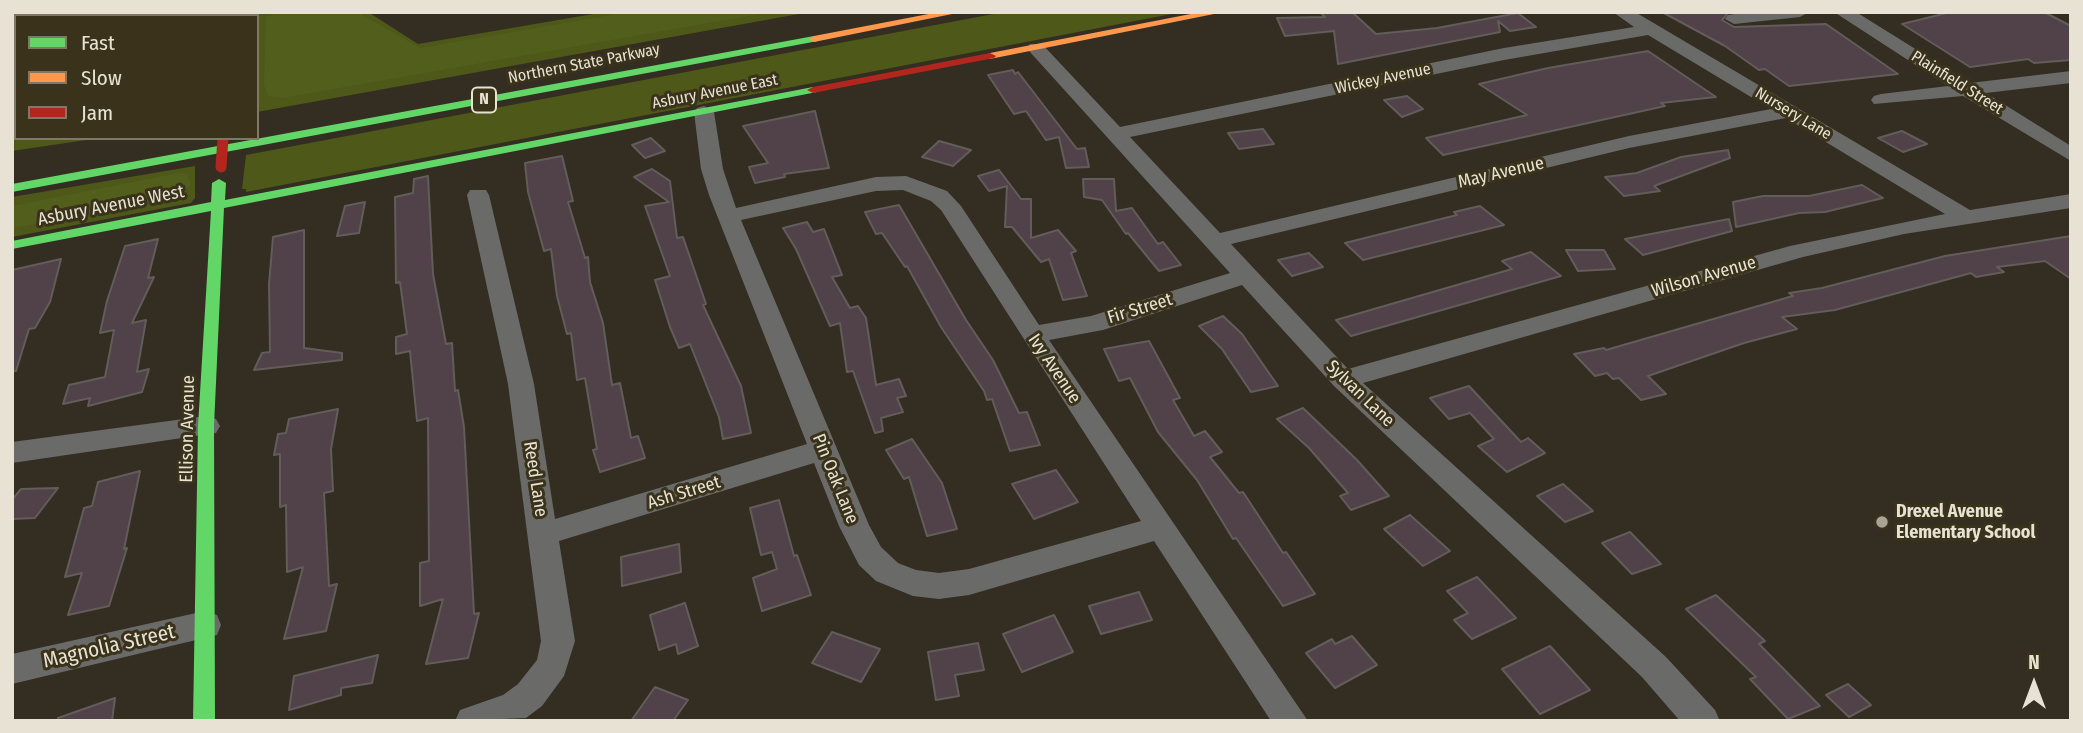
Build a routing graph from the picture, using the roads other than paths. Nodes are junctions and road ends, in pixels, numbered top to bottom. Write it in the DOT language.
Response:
graph roads {
  1 [pos="957,12"];
  2 [pos="1219,12"];
  3 [pos="1622,12"];
  4 [pos="1800,12"];
  5 [pos="1843,12"];
  6 [pos="1734,19"];
  7 [pos="1651,29"];
  8 [pos="1036,48"];
  9 [pos="2071,77"];
  10 [pos="1966,89"];
  11 [pos="1881,100"];
  12 [pos="704,112"];
  13 [pos="1788,112"];
  14 [pos="1116,134"];
  15 [pos="223,140"];
  16 [pos="2071,155"];
  17 [pos="12,188"];
  18 [pos="478,195"];
  19 [pos="2071,201"];
  20 [pos="218,205"];
  21 [pos="729,216"];
  22 [pos="1964,216"];
  23 [pos="1214,241"];
  24 [pos="12,245"];
  25 [pos="1246,276"];
  26 [pos="1032,335"];
  27 [pos="1343,380"];
  28 [pos="206,426"];
  29 [pos="823,450"];
  30 [pos="12,453"];
  31 [pos="1161,527"];
  32 [pos="544,534"];
  33 [pos="205,625"];
  34 [pos="12,669"];
  35 [pos="204,721"];
  36 [pos="472,721"];
  37 [pos="1291,721"];
  38 [pos="1703,721"];
  1 -- 17 [label="main road, Northern State Parkway / N"];
  2 -- 8 [label="main road, Asbury Avenue East"];
  3 -- 7 [label="street, Nursery Lane"];
  4 -- 6 [label="street"];
  5 -- 10 [label="street, Plainfield Street"];
  7 -- 13 [label="street, Nursery Lane"];
  7 -- 14 [label="street, Wickey Avenue"];
  8 -- 12 [label="main road, Asbury Avenue East"];
  8 -- 14 [label="street, Sylvan Lane"];
  9 -- 10 [label="street"];
  10 -- 11 [label="street"];
  10 -- 16 [label="street, Plainfield Street"];
  12 -- 20 [label="main road, Asbury Avenue East"];
  12 -- 21 [label="street, Pin Oak Lane"];
  13 -- 22 [label="street, Nursery Lane"];
  13 -- 23 [label="street, May Avenue"];
  14 -- 23 [label="street, Sylvan Lane"];
  15 -- 20 [label="main road, Ellison Avenue, bridge"];
  18 -- 32 [label="street, Reed Lane"];
  19 -- 22 [label="street, Wilson Avenue"];
  20 -- 24 [label="main road, Asbury Avenue West"];
  20 -- 28 [label="main road, Ellison Avenue"];
  21 -- 26 [label="street, Ivy Avenue"];
  21 -- 29 [label="street, Pin Oak Lane"];
  22 -- 27 [label="street, Wilson Avenue"];
  23 -- 25 [label="street, Sylvan Lane"];
  25 -- 26 [label="street, Fir Street"];
  25 -- 27 [label="street, Sylvan Lane"];
  26 -- 31 [label="street, Ivy Avenue"];
  27 -- 38 [label="street, Sylvan Lane"];
  28 -- 30 [label="street"];
  28 -- 33 [label="main road, Ellison Avenue"];
  29 -- 31 [label="street, Pin Oak Lane"];
  29 -- 32 [label="street, Ash Street"];
  31 -- 37 [label="street, Ivy Avenue"];
  32 -- 36 [label="street, Reed Lane"];
  33 -- 34 [label="street, Magnolia Street"];
  33 -- 35 [label="main road, Ellison Avenue"];
}
